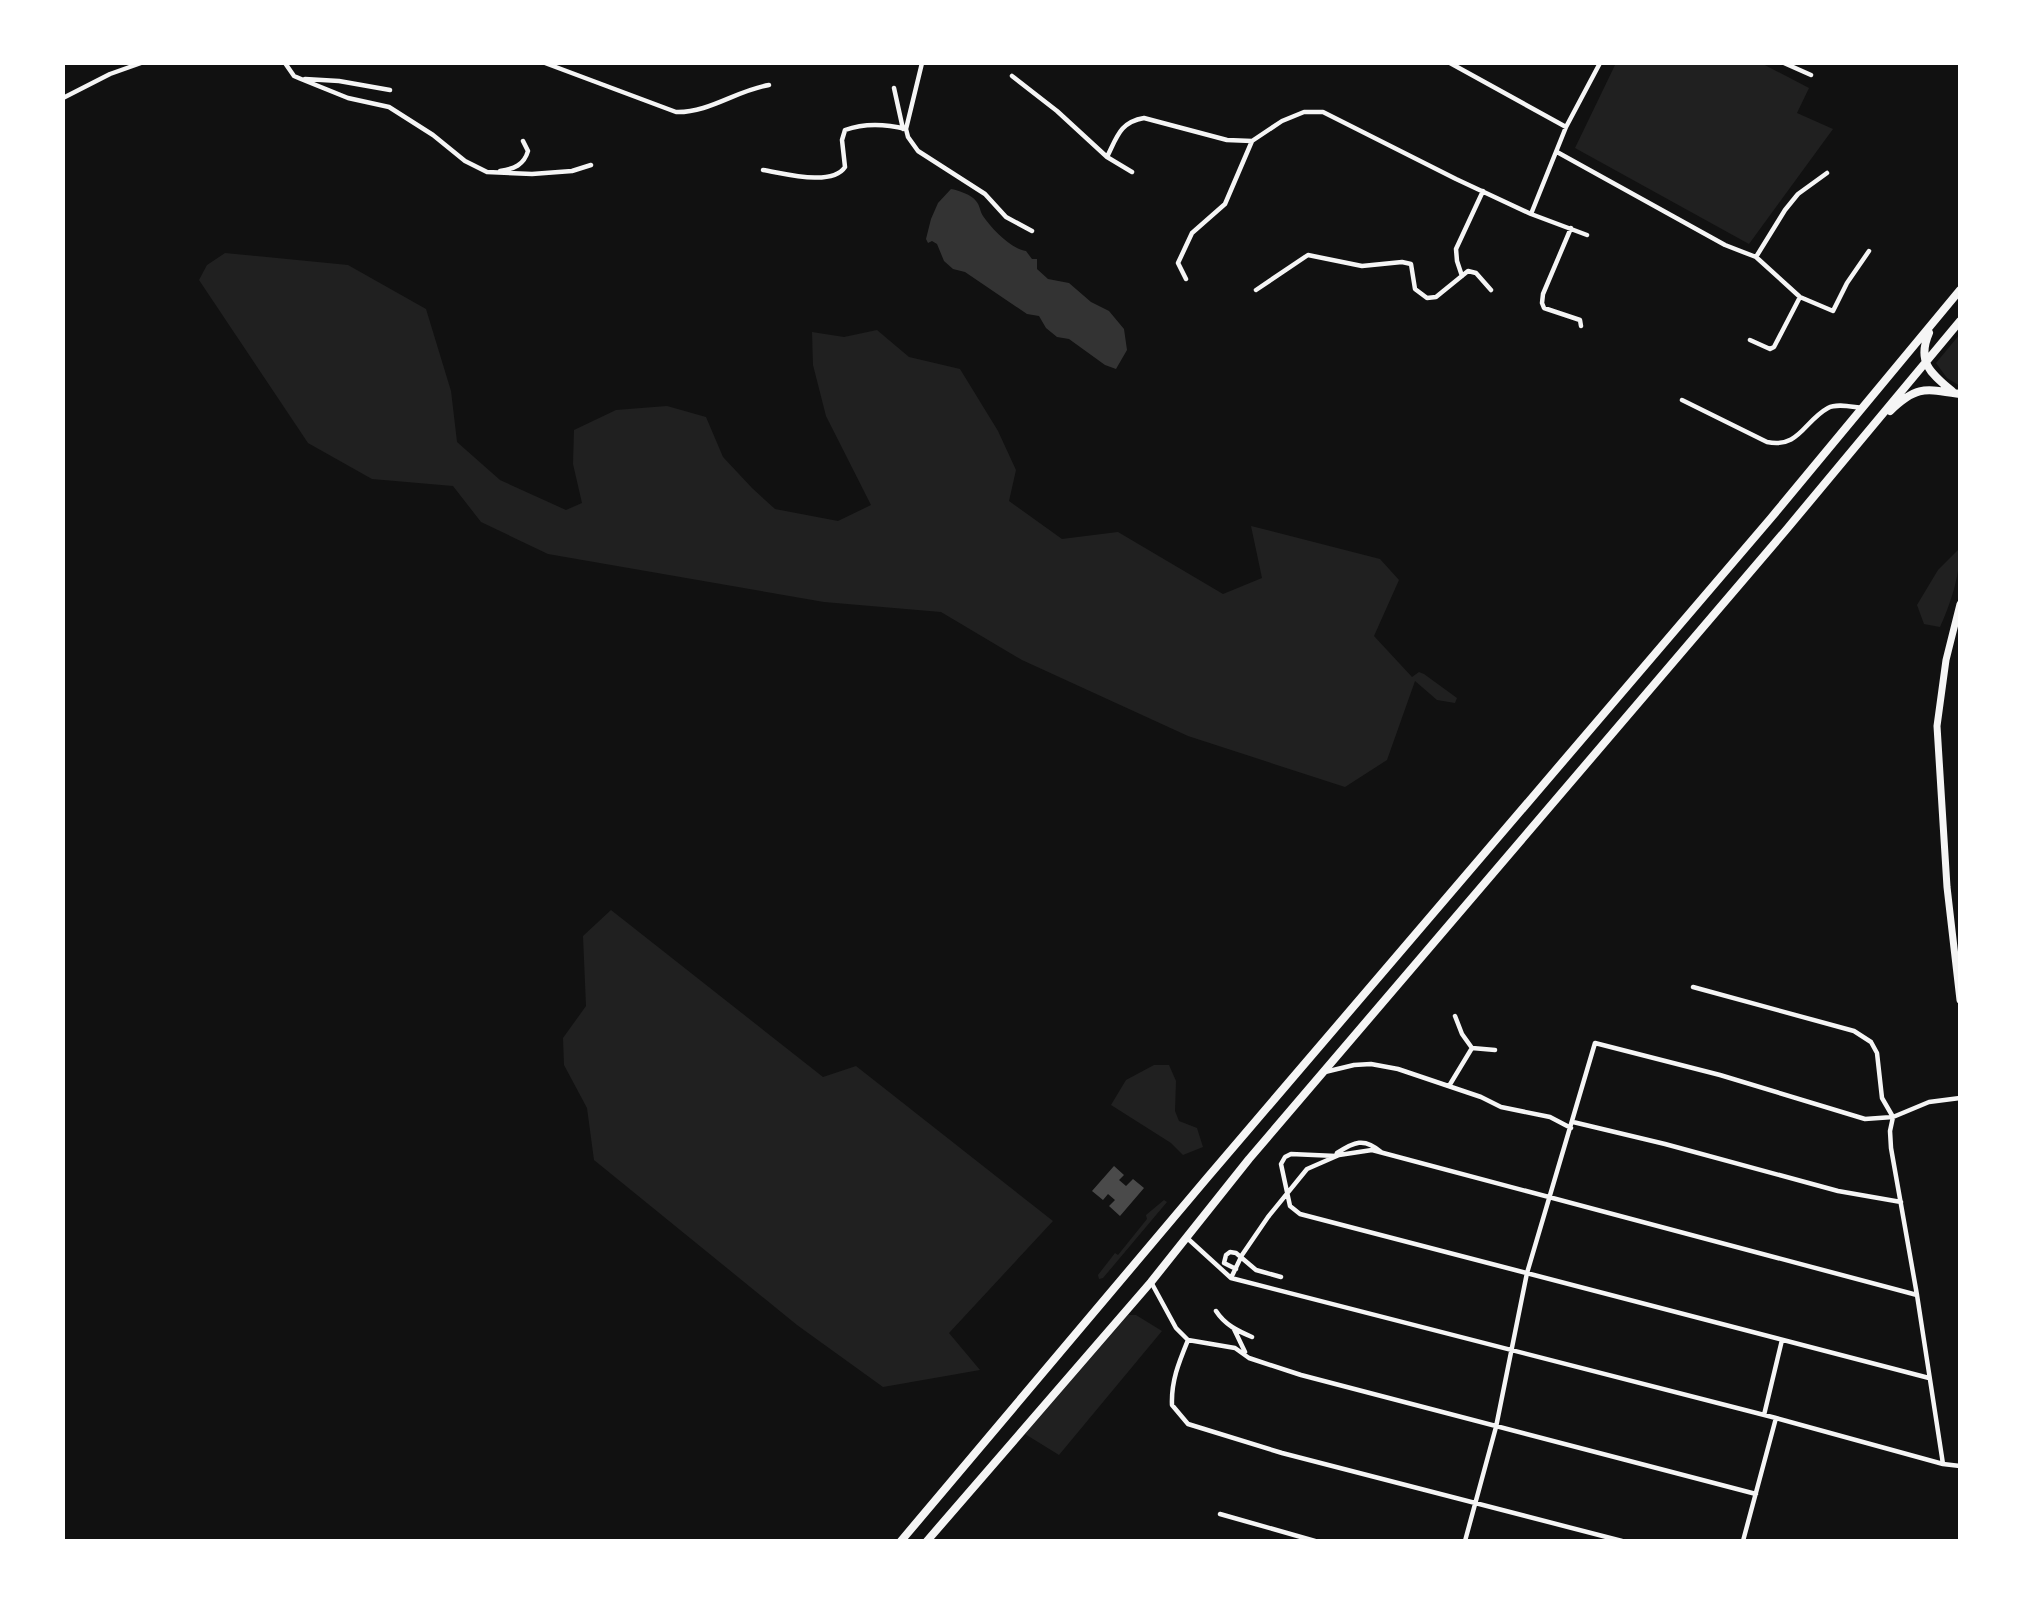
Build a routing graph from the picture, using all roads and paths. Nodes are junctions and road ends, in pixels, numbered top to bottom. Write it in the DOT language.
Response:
graph roads {
  1 [pos="141,63"];
  2 [pos="285,63"];
  3 [pos="545,63"];
  4 [pos="922,63"];
  5 [pos="1450,63"];
  6 [pos="1600,63"];
  7 [pos="1784,63"];
  8 [pos="1811,75"];
  9 [pos="1012,76"];
  10 [pos="301,79"];
  11 [pos="769,85"];
  12 [pos="894,88"];
  13 [pos="390,90"];
  14 [pos="63,98"];
  15 [pos="1566,127"];
  16 [pos="904,129"];
  17 [pos="523,141"];
  18 [pos="1252,141"];
  19 [pos="1557,152"];
  20 [pos="1107,157"];
  21 [pos="591,165"];
  22 [pos="763,170"];
  23 [pos="1132,172"];
  24 [pos="489,173"];
  25 [pos="1827,173"];
  26 [pos="1483,191"];
  27 [pos="1531,214"];
  28 [pos="1571,228"];
  29 [pos="1032,231"];
  30 [pos="1587,235"];
  31 [pos="1869,251"];
  32 [pos="1756,257"];
  33 [pos="1462,276"];
  34 [pos="1186,279"];
  35 [pos="1256,290"];
  36 [pos="1491,290"];
  37 [pos="1960,290"];
  38 [pos="1800,297"];
  39 [pos="1935,321"];
  40 [pos="1960,321"];
  41 [pos="1581,326"];
  42 [pos="1750,340"];
  43 [pos="1926,363"];
  44 [pos="1958,394"];
  45 [pos="1682,400"];
  46 [pos="1863,409"];
  47 [pos="1867,430"];
  48 [pos="1960,604"];
  49 [pos="1693,987"];
  50 [pos="1960,1000"];
  51 [pos="1455,1016"];
  52 [pos="1472,1048"];
  53 [pos="1494,1051"];
  54 [pos="1323,1072"];
  55 [pos="1449,1086"];
  56 [pos="1960,1098"];
  57 [pos="1893,1117"];
  58 [pos="1572,1125"];
  59 [pos="1336,1156"];
  60 [pos="1286,1195"];
  61 [pos="1551,1195"];
  62 [pos="1901,1202"];
  63 [pos="1186,1237"];
  64 [pos="1241,1257"];
  65 [pos="1236,1269"];
  66 [pos="1527,1273"];
  67 [pos="1281,1277"];
  68 [pos="1231,1278"];
  69 [pos="1151,1282"];
  70 [pos="1917,1295"];
  71 [pos="1216,1311"];
  72 [pos="1234,1329"];
  73 [pos="1252,1337"];
  74 [pos="1188,1340"];
  75 [pos="1782,1340"];
  76 [pos="1513,1350"];
  77 [pos="1249,1358"];
  78 [pos="1929,1378"];
  79 [pos="1764,1415"];
  80 [pos="1776,1418"];
  81 [pos="1496,1427"];
  82 [pos="1943,1464"];
  83 [pos="1960,1466"];
  84 [pos="1756,1494"];
  85 [pos="1475,1503"];
  86 [pos="1220,1514"];
  87 [pos="901,1541"];
  88 [pos="927,1541"];
  89 [pos="1315,1541"];
  90 [pos="1465,1541"];
  91 [pos="1622,1541"];
  92 [pos="1743,1541"];
  1 -- 14 [label="street"];
  2 -- 10 [label="street"];
  3 -- 11 [label="street"];
  4 -- 16 [label="street"];
  5 -- 15 [label="street"];
  6 -- 15 [label="street"];
  7 -- 8 [label="street"];
  9 -- 20 [label="street"];
  10 -- 13 [label="street"];
  10 -- 24 [label="street"];
  12 -- 16 [label="street"];
  15 -- 19 [label="street"];
  16 -- 22 [label="street"];
  16 -- 29 [label="street"];
  17 -- 24 [label="street"];
  18 -- 20 [label="street"];
  18 -- 26 [label="street"];
  18 -- 34 [label="street"];
  19 -- 27 [label="street"];
  19 -- 32 [label="street"];
  20 -- 23 [label="street"];
  21 -- 24 [label="street"];
  25 -- 32 [label="street"];
  26 -- 27 [label="street"];
  26 -- 33 [label="street"];
  27 -- 28 [label="street"];
  28 -- 30 [label="street"];
  28 -- 41 [label="street"];
  31 -- 38 [label="street"];
  32 -- 38 [label="street"];
  33 -- 35 [label="street"];
  33 -- 36 [label="street"];
  37 -- 39 [label="highway"];
  38 -- 42 [label="street"];
  39 -- 43 [label="highway"];
  39 -- 46 [label="highway"];
  40 -- 43 [label="highway"];
  43 -- 44 [label="highway"];
  43 -- 47 [label="highway"];
  44 -- 47 [label="highway"];
  45 -- 46 [label="street"];
  46 -- 87 [label="highway"];
  47 -- 54 [label="highway"];
  48 -- 50 [label="main road"];
  49 -- 57 [label="street"];
  51 -- 52 [label="street"];
  52 -- 53 [label="street"];
  52 -- 55 [label="street"];
  54 -- 55 [label="street"];
  54 -- 63 [label="highway"];
  55 -- 58 [label="street"];
  56 -- 57 [label="street"];
  57 -- 58 [label="street"];
  57 -- 62 [label="street"];
  58 -- 61 [label="street"];
  58 -- 62 [label="street"];
  59 -- 60 [label="street"];
  59 -- 60 [label="street"];
  59 -- 61 [label="street"];
  60 -- 64 [label="street"];
  60 -- 66 [label="street"];
  61 -- 66 [label="street"];
  61 -- 70 [label="street"];
  62 -- 70 [label="street"];
  63 -- 68 [label="street"];
  63 -- 69 [label="highway"];
  64 -- 65 [label="street"];
  64 -- 65 [label="street"];
  64 -- 67 [label="street"];
  65 -- 68 [label="street"];
  66 -- 75 [label="street"];
  66 -- 76 [label="street"];
  68 -- 76 [label="street"];
  69 -- 74 [label="street"];
  69 -- 88 [label="highway"];
  70 -- 78 [label="street"];
  71 -- 72 [label="street"];
  72 -- 73 [label="street"];
  72 -- 77 [label="street"];
  74 -- 77 [label="street"];
  74 -- 85 [label="street"];
  75 -- 78 [label="street"];
  75 -- 79 [label="street"];
  76 -- 79 [label="street"];
  76 -- 81 [label="street"];
  77 -- 81 [label="street"];
  78 -- 82 [label="street"];
  79 -- 80 [label="street"];
  80 -- 82 [label="street"];
  80 -- 84 [label="street"];
  81 -- 84 [label="street"];
  81 -- 85 [label="street"];
  82 -- 83 [label="street"];
  84 -- 92 [label="street"];
  85 -- 90 [label="street"];
  85 -- 91 [label="street"];
  86 -- 89 [label="street"];
}
